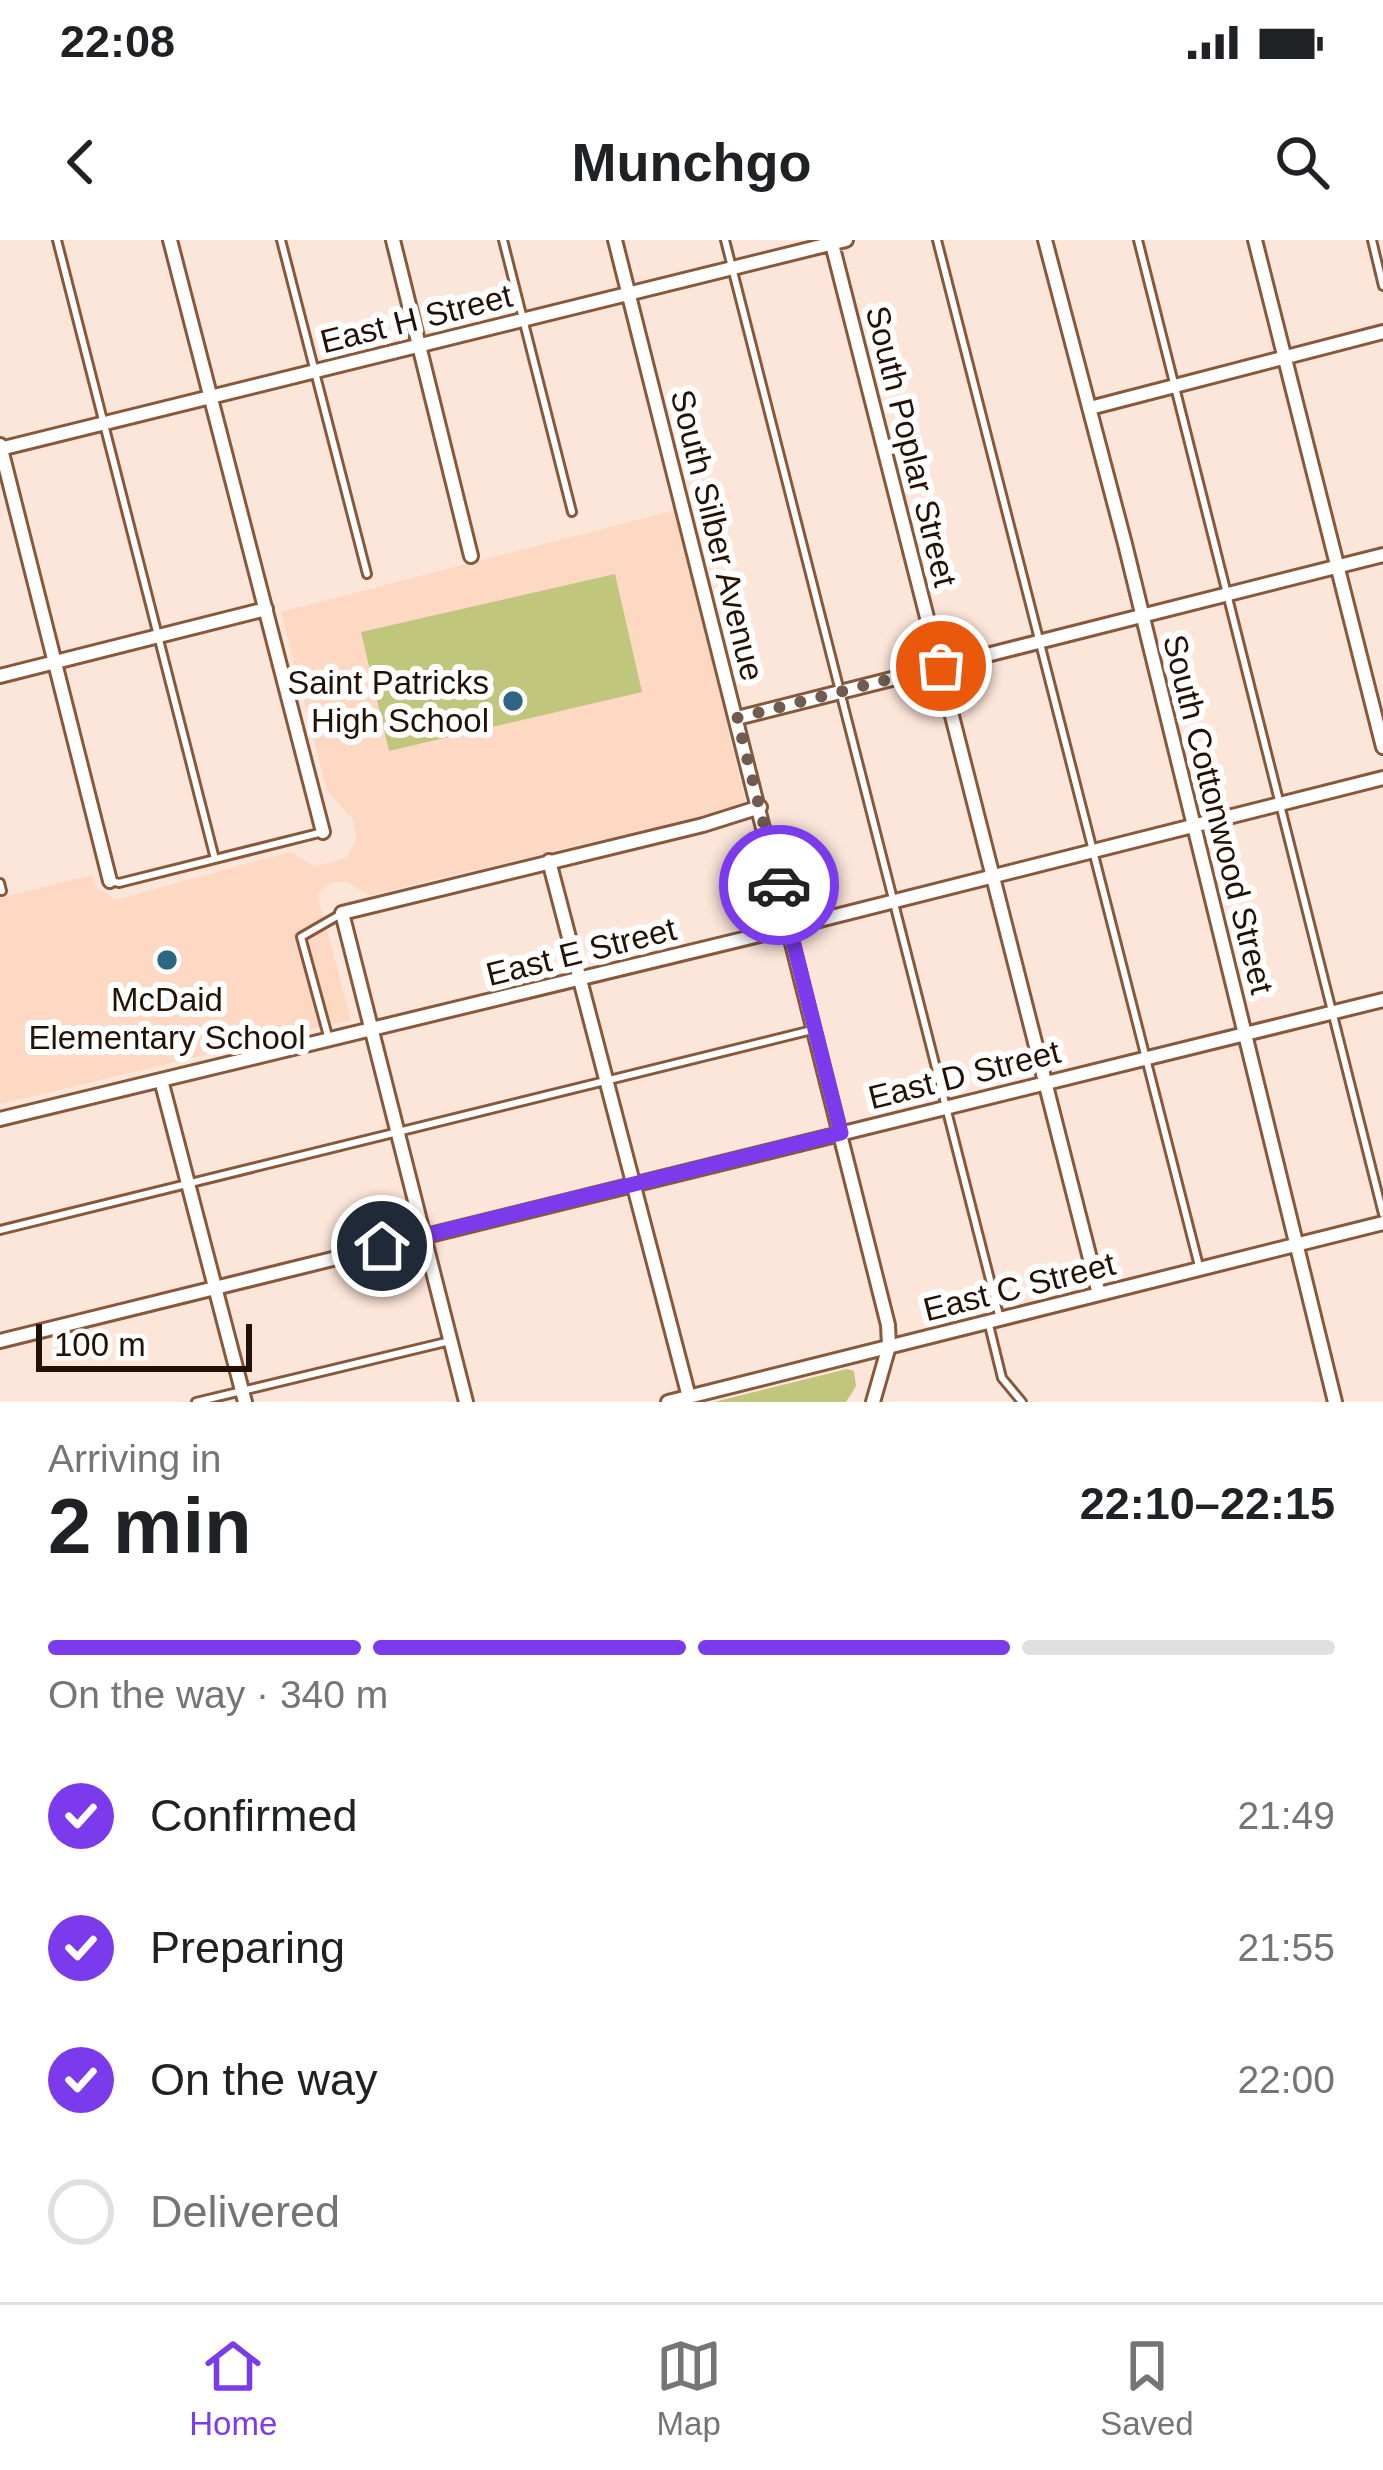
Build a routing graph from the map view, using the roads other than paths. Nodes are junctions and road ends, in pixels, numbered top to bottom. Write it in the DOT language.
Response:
graph roads {
  1 [pos="57,240"];
  2 [pos="170,240"];
  3 [pos="281,240"];
  4 [pos="393,240"];
  5 [pos="502,240"];
  6 [pos="615,240"];
  7 [pos="725,240"];
  8 [pos="937,240"];
  9 [pos="1046,240"];
  10 [pos="1138,240"];
  11 [pos="1255,240"];
  12 [pos="1372,240"];
  13 [pos="836,241"];
  14 [pos="732,268"];
  15 [pos="1383,286"];
  16 [pos="629,294"];
  17 [pos="523,320"];
  18 [pos="1383,332"];
  19 [pos="419,346"];
  20 [pos="1284,358"];
  21 [pos="315,371"];
  22 [pos="1175,386"];
  23 [pos="211,397"];
  24 [pos="1090,408"];
  25 [pos="106,423"];
  26 [pos="0,447"];
  27 [pos="572,512"];
  28 [pos="1383,555"];
  29 [pos="471,556"];
  30 [pos="1336,566"];
  31 [pos="367,574"];
  32 [pos="1227,594"];
  33 [pos="266,609"];
  34 [pos="1142,615"];
  35 [pos="160,636"];
  36 [pos="1039,641"];
  37 [pos="53,663"];
  38 [pos="941,666"];
  39 [pos="0,676"];
  40 [pos="838,692"];
  41 [pos="737,718"];
  42 [pos="1383,747"];
  43 [pos="1383,778"];
  44 [pos="1280,804"];
  45 [pos="760,807"];
  46 [pos="1193,826"];
  47 [pos="323,832"];
  48 [pos="1092,851"];
  49 [pos="215,859"];
  50 [pos="549,861"];
  51 [pos="994,876"];
  52 [pos="110,881"];
  53 [pos="892,902"];
  54 [pos="341,914"];
  55 [pos="790,928"];
  56 [pos="580,979"];
  57 [pos="1383,1000"];
  58 [pos="1332,1012"];
  59 [pos="815,1029"];
  60 [pos="372,1030"];
  61 [pos="1244,1033"];
  62 [pos="329,1040"];
  63 [pos="1145,1057"];
  64 [pos="161,1080"];
  65 [pos="1045,1080"];
  66 [pos="607,1081"];
  67 [pos="945,1106"];
  68 [pos="0,1118"];
  69 [pos="398,1132"];
  70 [pos="841,1133"];
  71 [pos="188,1184"];
  72 [pos="634,1186"];
  73 [pos="1383,1218"];
  74 [pos="0,1230"];
  75 [pos="424,1236"];
  76 [pos="1297,1244"];
  77 [pos="1199,1269"];
  78 [pos="215,1287"];
  79 [pos="1099,1294"];
  80 [pos="994,1320"];
  81 [pos="451,1340"];
  82 [pos="0,1341"];
  83 [pos="890,1346"];
  84 [pos="244,1396"];
  85 [pos="689,1397"];
  86 [pos="196,1402"];
  87 [pos="466,1402"];
  88 [pos="668,1402"];
  89 [pos="873,1402"];
  90 [pos="1022,1402"];
  91 [pos="1336,1402"];
  1 -- 25 [label="lane"];
  2 -- 23 [label="street"];
  3 -- 21 [label="lane"];
  4 -- 19 [label="street"];
  5 -- 17 [label="lane"];
  6 -- 16 [label="street, South Silber Avenue"];
  7 -- 14 [label="lane"];
  8 -- 36 [label="lane"];
  9 -- 24 [label="street, South Cottonwood Street"];
  10 -- 22 [label="lane"];
  11 -- 20 [label="street"];
  12 -- 15 [label="lane"];
  13 -- 14 [label="street, East H Street"];
  13 -- 38 [label="street, South Poplar Street"];
  14 -- 16 [label="street, East H Street"];
  14 -- 40 [label="lane"];
  16 -- 17 [label="street, East H Street"];
  16 -- 41 [label="street, South Silber Avenue"];
  17 -- 19 [label="street, East H Street"];
  17 -- 27 [label="lane"];
  18 -- 20 [label="street"];
  19 -- 21 [label="street, East H Street"];
  19 -- 29 [label="street"];
  20 -- 22 [label="street"];
  20 -- 30 [label="street"];
  21 -- 23 [label="street, East H Street"];
  21 -- 31 [label="lane"];
  22 -- 24 [label="street"];
  22 -- 32 [label="lane"];
  23 -- 25 [label="street, East H Street"];
  23 -- 33 [label="street"];
  24 -- 34 [label="street, South Cottonwood Street"];
  25 -- 26 [label="street, East H Street"];
  25 -- 35 [label="lane"];
  26 -- 37 [label="street"];
  28 -- 30 [label="street"];
  30 -- 32 [label="street"];
  30 -- 42 [label="street"];
  32 -- 34 [label="street"];
  32 -- 44 [label="lane"];
  33 -- 35 [label="street"];
  33 -- 47 [label="street"];
  34 -- 36 [label="street"];
  34 -- 46 [label="street, South Cottonwood Street"];
  35 -- 37 [label="street"];
  35 -- 49 [label="lane"];
  36 -- 38 [label="street"];
  36 -- 48 [label="lane"];
  37 -- 39 [label="street"];
  37 -- 52 [label="street"];
  38 -- 40 [label="street"];
  38 -- 51 [label="street, South Poplar Street"];
  40 -- 41 [label="street"];
  40 -- 53 [label="lane"];
  41 -- 45 [label="street, South Silber Avenue"];
  43 -- 44 [label="street, East E Street"];
  44 -- 46 [label="street, East E Street"];
  44 -- 58 [label="lane"];
  45 -- 50 [label="street"];
  45 -- 55 [label="street, South Silber Avenue"];
  46 -- 48 [label="street, East E Street"];
  46 -- 61 [label="street, South Cottonwood Street"];
  47 -- 49 [label="lane"];
  48 -- 51 [label="street, East E Street"];
  48 -- 63 [label="lane"];
  49 -- 52 [label="lane"];
  50 -- 54 [label="street"];
  50 -- 56 [label="street"];
  51 -- 53 [label="street, East E Street"];
  51 -- 65 [label="street, South Poplar Street"];
  53 -- 55 [label="street, East E Street"];
  53 -- 67 [label="lane"];
  54 -- 60 [label="street"];
  54 -- 62 [label="lane"];
  55 -- 56 [label="street, East E Street"];
  55 -- 59 [label="street, South Silber Avenue"];
  56 -- 60 [label="street, East E Street"];
  56 -- 66 [label="street"];
  57 -- 58 [label="street, East D Street"];
  58 -- 61 [label="street, East D Street"];
  58 -- 73 [label="lane"];
  59 -- 66 [label="lane"];
  59 -- 70 [label="street, South Silber Avenue"];
  60 -- 62 [label="street, East E Street"];
  60 -- 69 [label="street"];
  61 -- 63 [label="street, East D Street"];
  61 -- 76 [label="street, South Cottonwood Street"];
  62 -- 64 [label="street, East E Street"];
  63 -- 65 [label="street, East D Street"];
  63 -- 77 [label="lane"];
  64 -- 68 [label="street, East E Street"];
  64 -- 71 [label="street"];
  65 -- 67 [label="street, East D Street"];
  65 -- 79 [label="street, South Poplar Street"];
  66 -- 69 [label="lane"];
  66 -- 72 [label="street"];
  67 -- 70 [label="street, East D Street"];
  67 -- 80 [label="lane"];
  69 -- 71 [label="lane"];
  69 -- 75 [label="street"];
  70 -- 72 [label="street, East D Street"];
  70 -- 83 [label="street, South Silber Avenue"];
  71 -- 74 [label="lane"];
  71 -- 78 [label="street"];
  72 -- 75 [label="street, East D Street"];
  72 -- 85 [label="street"];
  73 -- 76 [label="street, East C Street"];
  75 -- 78 [label="street, East D Street"];
  75 -- 81 [label="street"];
  76 -- 77 [label="street, East C Street"];
  76 -- 91 [label="street, South Cottonwood Street"];
  77 -- 79 [label="street, East C Street"];
  78 -- 82 [label="street, East D Street"];
  78 -- 84 [label="street"];
  79 -- 80 [label="street, East C Street"];
  80 -- 83 [label="street, East C Street"];
  80 -- 90 [label="lane"];
  81 -- 84 [label="lane"];
  81 -- 87 [label="street"];
  83 -- 85 [label="street, East C Street"];
  83 -- 89 [label="street, South Silber Avenue"];
  84 -- 86 [label="lane"];
  85 -- 88 [label="street, East C Street"];
}
